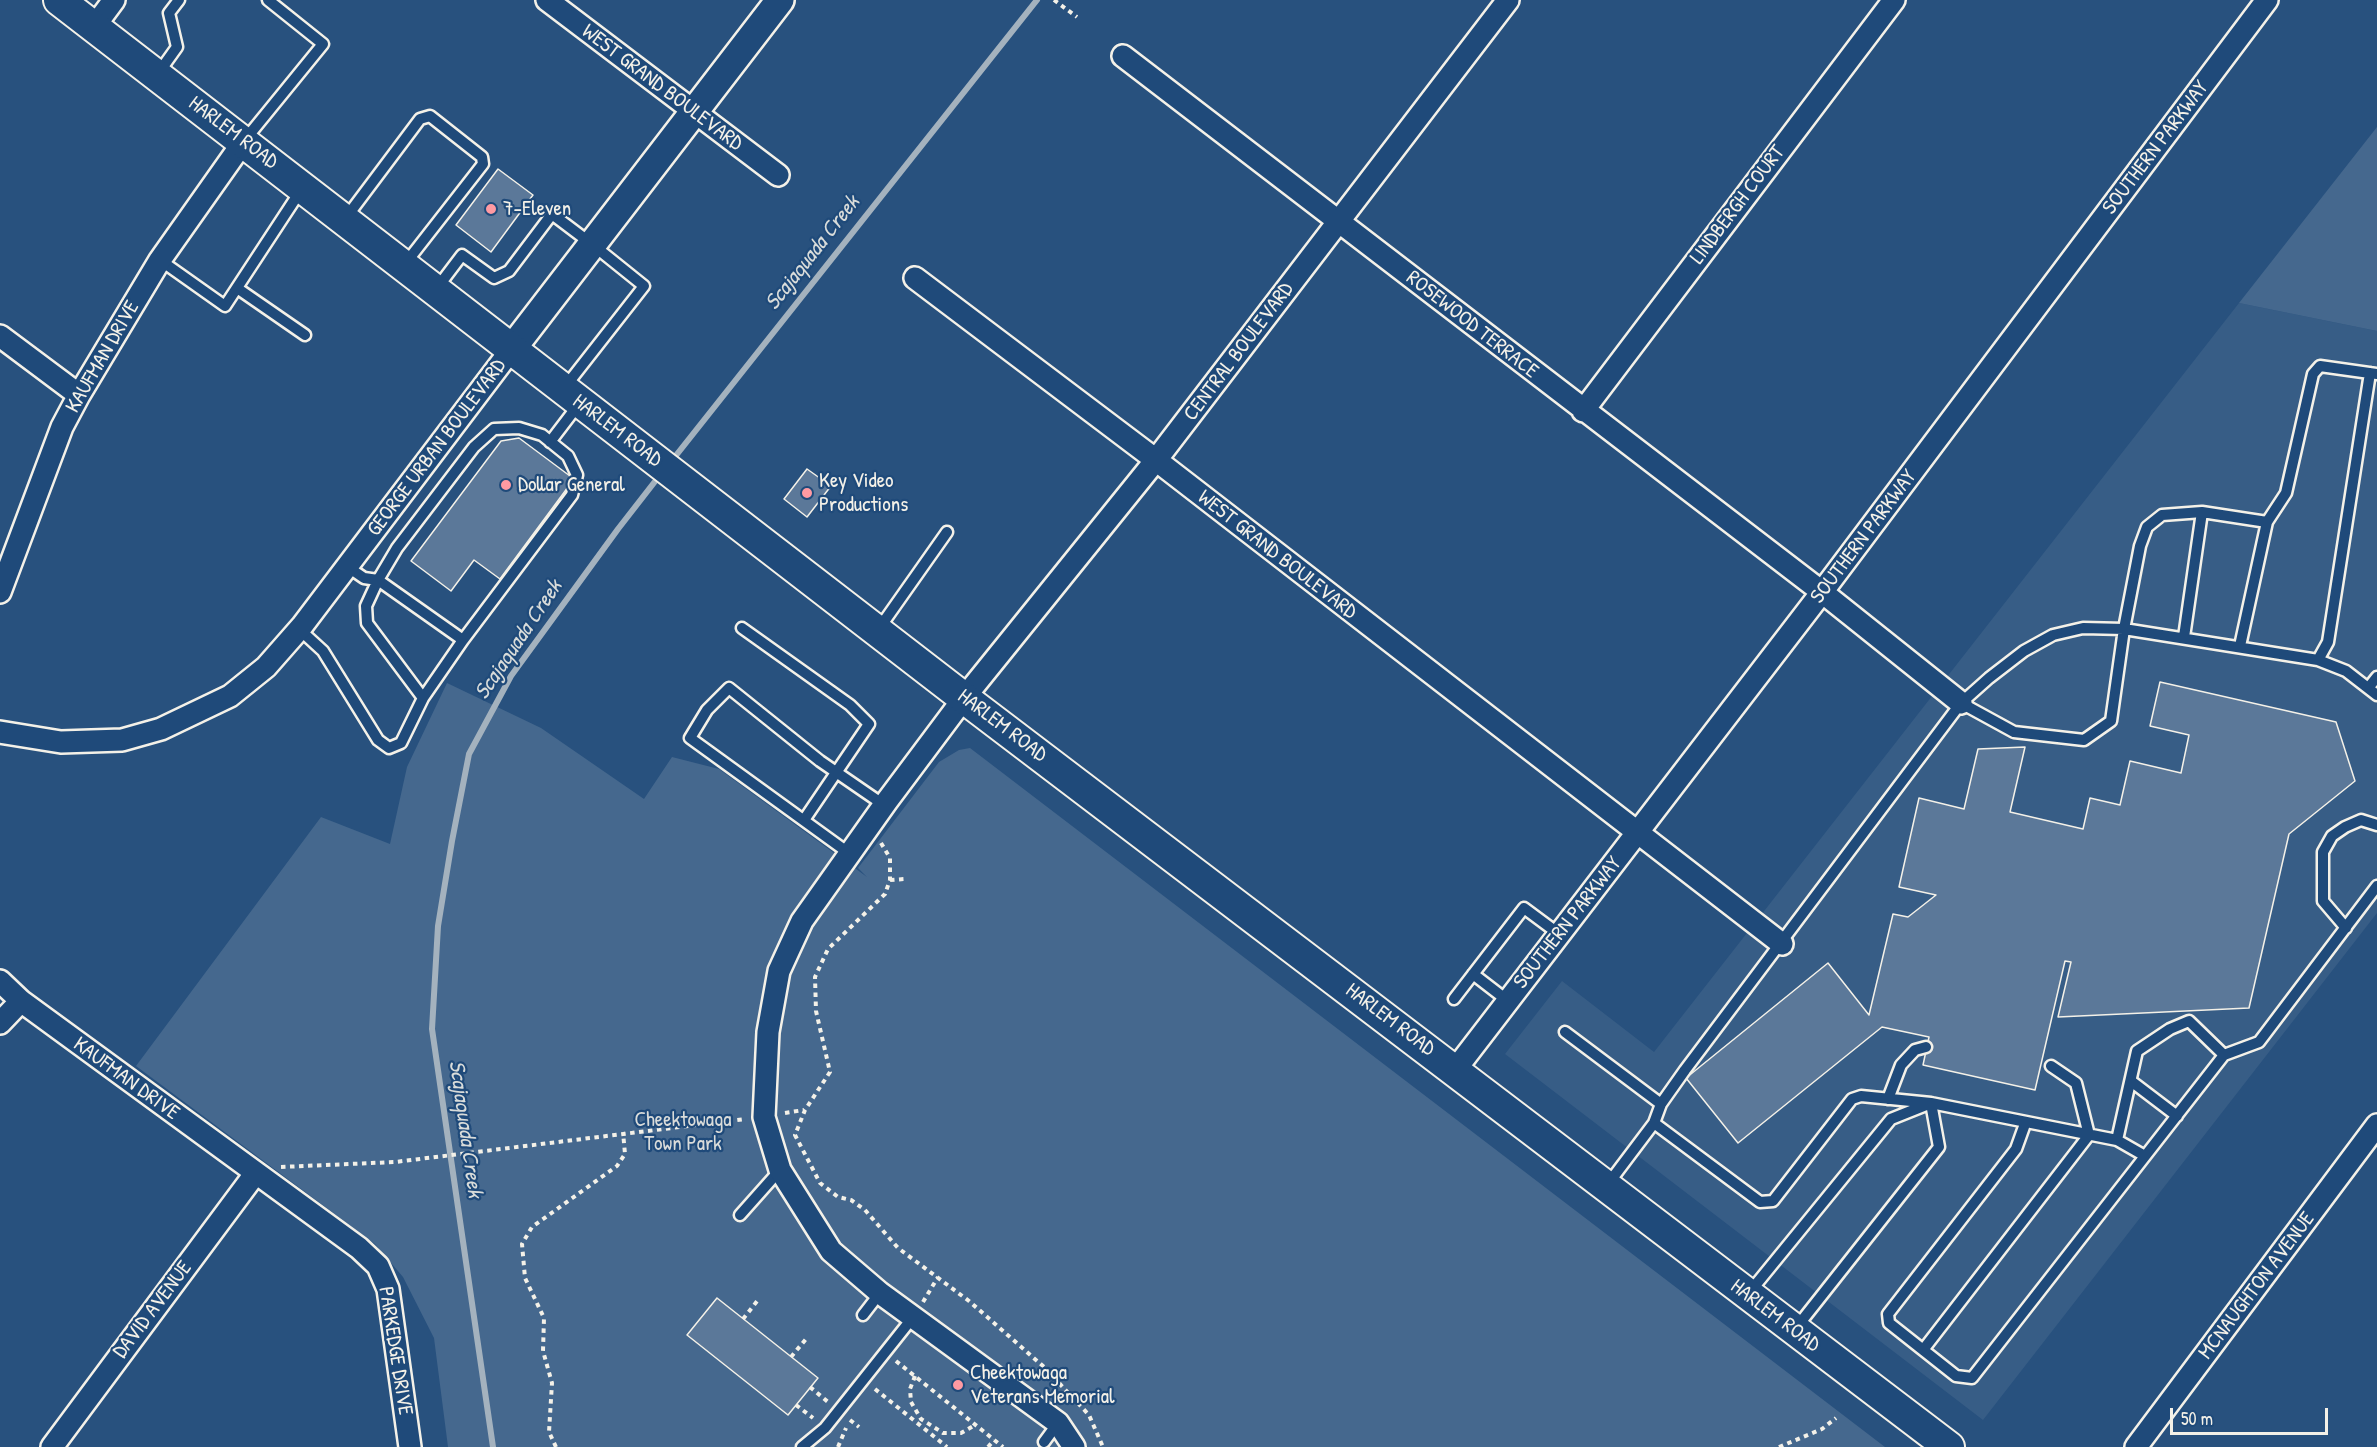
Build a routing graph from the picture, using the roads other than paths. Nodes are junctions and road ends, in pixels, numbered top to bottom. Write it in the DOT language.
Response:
graph roads {
  1 [pos="59,0"];
  2 [pos="114,0"];
  3 [pos="178,0"];
  4 [pos="268,0"];
  5 [pos="547,0"];
  6 [pos="780,0"];
  7 [pos="1508,0"];
  8 [pos="1894,0"];
  9 [pos="2267,0"];
  10 [pos="94,27"];
  11 [pos="1123,56"];
  12 [pos="157,75"];
  13 [pos="696,113"];
  14 [pos="244,141"];
  15 [pos="778,175"];
  16 [pos="303,187"];
  17 [pos="345,220"];
  18 [pos="1338,222"];
  19 [pos="593,245"];
  20 [pos="160,260"];
  21 [pos="403,267"];
  22 [pos="915,278"];
  23 [pos="237,288"];
  24 [pos="434,291"];
  25 [pos="305,335"];
  26 [pos="0,336"];
  27 [pos="511,350"];
  28 [pos="2374,374"];
  29 [pos="79,394"];
  30 [pos="571,396"];
  31 [pos="1583,411"];
  32 [pos="550,442"];
  33 [pos="1156,460"];
  34 [pos="2202,512"];
  35 [pos="2267,522"];
  36 [pos="947,532"];
  37 [pos="348,567"];
  38 [pos="378,580"];
  39 [pos="0,592"];
  40 [pos="1822,592"];
  41 [pos="742,628"];
  42 [pos="299,629"];
  43 [pos="2124,629"];
  44 [pos="878,631"];
  45 [pos="2184,638"];
  46 [pos="463,639"];
  47 [pos="2240,646"];
  48 [pos="2318,660"];
  49 [pos="2377,677"];
  50 [pos="2373,691"];
  51 [pos="423,698"];
  52 [pos="964,698"];
  53 [pos="1961,703"];
  54 [pos="0,732"];
  55 [pos="838,773"];
  56 [pos="884,805"];
  57 [pos="804,820"];
  58 [pos="2377,825"];
  59 [pos="1638,832"];
  60 [pos="850,854"];
  61 [pos="2377,886"];
  62 [pos="2346,928"];
  63 [pos="1559,934"];
  64 [pos="1782,944"];
  65 [pos="1473,974"];
  66 [pos="0,981"];
  67 [pos="1454,999"];
  68 [pos="21,1001"];
  69 [pos="1508,1001"];
  70 [pos="0,1023"];
  71 [pos="1565,1032"];
  72 [pos="1926,1047"];
  73 [pos="2224,1055"];
  74 [pos="2051,1066"];
  75 [pos="1455,1070"];
  76 [pos="2130,1081"];
  77 [pos="1888,1099"];
  78 [pos="1931,1103"];
  79 [pos="1662,1104"];
  80 [pos="2177,1116"];
  81 [pos="1654,1123"];
  82 [pos="2025,1124"];
  83 [pos="2377,1125"];
  84 [pos="2089,1135"];
  85 [pos="2117,1140"];
  86 [pos="2145,1156"];
  87 [pos="780,1170"];
  88 [pos="255,1174"];
  89 [pos="1606,1186"];
  90 [pos="740,1215"];
  91 [pos="880,1293"];
  92 [pos="1747,1295"];
  93 [pos="863,1315"];
  94 [pos="914,1316"];
  95 [pos="1793,1331"];
  96 [pos="1923,1350"];
  97 [pos="1058,1423"];
  98 [pos="1044,1442"];
  99 [pos="52,1447"];
  100 [pos="410,1447"];
  101 [pos="802,1447"];
  102 [pos="1074,1447"];
  103 [pos="1949,1447"];
  104 [pos="2136,1447"];
  1 -- 10 [label="main road, HARLEM ROAD"];
  2 -- 10 [label="street"];
  3 -- 12 [label="lane"];
  4 -- 14 [label="lane"];
  5 -- 13 [label="street, WEST GRAND BOULEVARD"];
  6 -- 13 [label="street, GEORGE URBAN BOULEVARD"];
  7 -- 18 [label="street, CENTRAL BOULEVARD"];
  8 -- 31 [label="street, LINDBERGH COURT"];
  9 -- 40 [label="street, SOUTHERN PARKWAY"];
  10 -- 12 [label="main road, HARLEM ROAD"];
  11 -- 18 [label="street, ROSEWOOD TERRACE"];
  12 -- 14 [label="main road, HARLEM ROAD"];
  13 -- 15 [label="street, WEST GRAND BOULEVARD"];
  13 -- 19 [label="street, GEORGE URBAN BOULEVARD"];
  14 -- 16 [label="main road, HARLEM ROAD"];
  14 -- 20 [label="street, KAUFMAN DRIVE"];
  16 -- 17 [label="main road, HARLEM ROAD"];
  16 -- 23 [label="lane"];
  17 -- 21 [label="main road, HARLEM ROAD"];
  17 -- 21 [label="lane"];
  18 -- 31 [label="street, ROSEWOOD TERRACE"];
  18 -- 33 [label="street, CENTRAL BOULEVARD"];
  19 -- 24 [label="lane"];
  19 -- 27 [label="street, GEORGE URBAN BOULEVARD"];
  19 -- 30 [label="lane"];
  20 -- 23 [label="lane"];
  20 -- 29 [label="street, KAUFMAN DRIVE"];
  21 -- 24 [label="main road, HARLEM ROAD"];
  22 -- 33 [label="street, WEST GRAND BOULEVARD"];
  23 -- 25 [label="lane"];
  24 -- 27 [label="main road, HARLEM ROAD"];
  26 -- 29 [label="street"];
  27 -- 30 [label="main road, HARLEM ROAD"];
  27 -- 37 [label="street, GEORGE URBAN BOULEVARD"];
  28 -- 35 [label="lane"];
  28 -- 48 [label="lane"];
  29 -- 39 [label="street, KAUFMAN DRIVE"];
  30 -- 32 [label="lane"];
  30 -- 44 [label="main road, HARLEM ROAD"];
  31 -- 40 [label="street, ROSEWOOD TERRACE"];
  32 -- 38 [label="lane"];
  32 -- 46 [label="lane"];
  33 -- 52 [label="street, CENTRAL BOULEVARD"];
  33 -- 59 [label="street, WEST GRAND BOULEVARD"];
  34 -- 35 [label="lane"];
  34 -- 43 [label="lane"];
  34 -- 45 [label="lane"];
  35 -- 47 [label="lane"];
  36 -- 44 [label="lane"];
  37 -- 38 [label="lane"];
  37 -- 42 [label="street, GEORGE URBAN BOULEVARD"];
  38 -- 46 [label="lane"];
  38 -- 51 [label="lane"];
  40 -- 53 [label="street, ROSEWOOD TERRACE"];
  40 -- 59 [label="street, SOUTHERN PARKWAY"];
  41 -- 55 [label="lane"];
  42 -- 51 [label="lane"];
  42 -- 54 [label="street, GEORGE URBAN BOULEVARD"];
  43 -- 45 [label="lane"];
  43 -- 53 [label="lane"];
  43 -- 53 [label="lane"];
  44 -- 52 [label="main road, HARLEM ROAD"];
  45 -- 47 [label="lane"];
  46 -- 51 [label="lane"];
  47 -- 48 [label="lane"];
  48 -- 50 [label="lane"];
  49 -- 50 [label="lane"];
  52 -- 56 [label="street, CENTRAL BOULEVARD"];
  52 -- 75 [label="main road, HARLEM ROAD"];
  53 -- 64 [label="lane"];
  55 -- 56 [label="lane"];
  55 -- 57 [label="lane"];
  55 -- 57 [label="lane"];
  56 -- 60 [label="street, CENTRAL BOULEVARD"];
  57 -- 60 [label="lane"];
  58 -- 62 [label="lane"];
  59 -- 63 [label="street, SOUTHERN PARKWAY"];
  59 -- 64 [label="street, WEST GRAND BOULEVARD"];
  60 -- 87 [label="street, CENTRAL BOULEVARD"];
  61 -- 62 [label="lane"];
  62 -- 73 [label="lane"];
  63 -- 65 [label="lane"];
  63 -- 69 [label="street, SOUTHERN PARKWAY"];
  64 -- 79 [label="lane"];
  65 -- 67 [label="lane"];
  65 -- 69 [label="lane"];
  66 -- 68 [label="street, KAUFMAN DRIVE"];
  68 -- 70 [label="street"];
  68 -- 88 [label="street, KAUFMAN DRIVE"];
  69 -- 75 [label="street, SOUTHERN PARKWAY"];
  71 -- 79 [label="lane"];
  72 -- 77 [label="lane"];
  73 -- 76 [label="lane"];
  73 -- 80 [label="lane"];
  74 -- 84 [label="lane"];
  75 -- 89 [label="main road, HARLEM ROAD"];
  76 -- 80 [label="lane"];
  76 -- 85 [label="lane"];
  77 -- 78 [label="lane"];
  77 -- 81 [label="lane"];
  78 -- 82 [label="lane"];
  78 -- 92 [label="lane"];
  78 -- 95 [label="lane"];
  79 -- 81 [label="lane"];
  80 -- 86 [label="lane"];
  81 -- 89 [label="lane"];
  82 -- 84 [label="lane"];
  82 -- 96 [label="lane"];
  83 -- 104 [label="street, MCNAUGHTON AVENUE"];
  84 -- 85 [label="lane"];
  84 -- 96 [label="lane"];
  85 -- 86 [label="lane"];
  86 -- 96 [label="lane"];
  87 -- 90 [label="lane"];
  87 -- 91 [label="street, CENTRAL BOULEVARD"];
  88 -- 99 [label="street, DAVID AVENUE"];
  88 -- 100 [label="street, PARKEDGE DRIVE"];
  89 -- 92 [label="main road, HARLEM ROAD"];
  91 -- 93 [label="lane"];
  91 -- 94 [label="street, CENTRAL BOULEVARD"];
  92 -- 95 [label="main road, HARLEM ROAD"];
  94 -- 97 [label="street, CENTRAL BOULEVARD"];
  94 -- 101 [label="lane"];
  95 -- 103 [label="main road, HARLEM ROAD"];
  97 -- 98 [label="lane"];
  97 -- 102 [label="street, CENTRAL BOULEVARD"];
}
